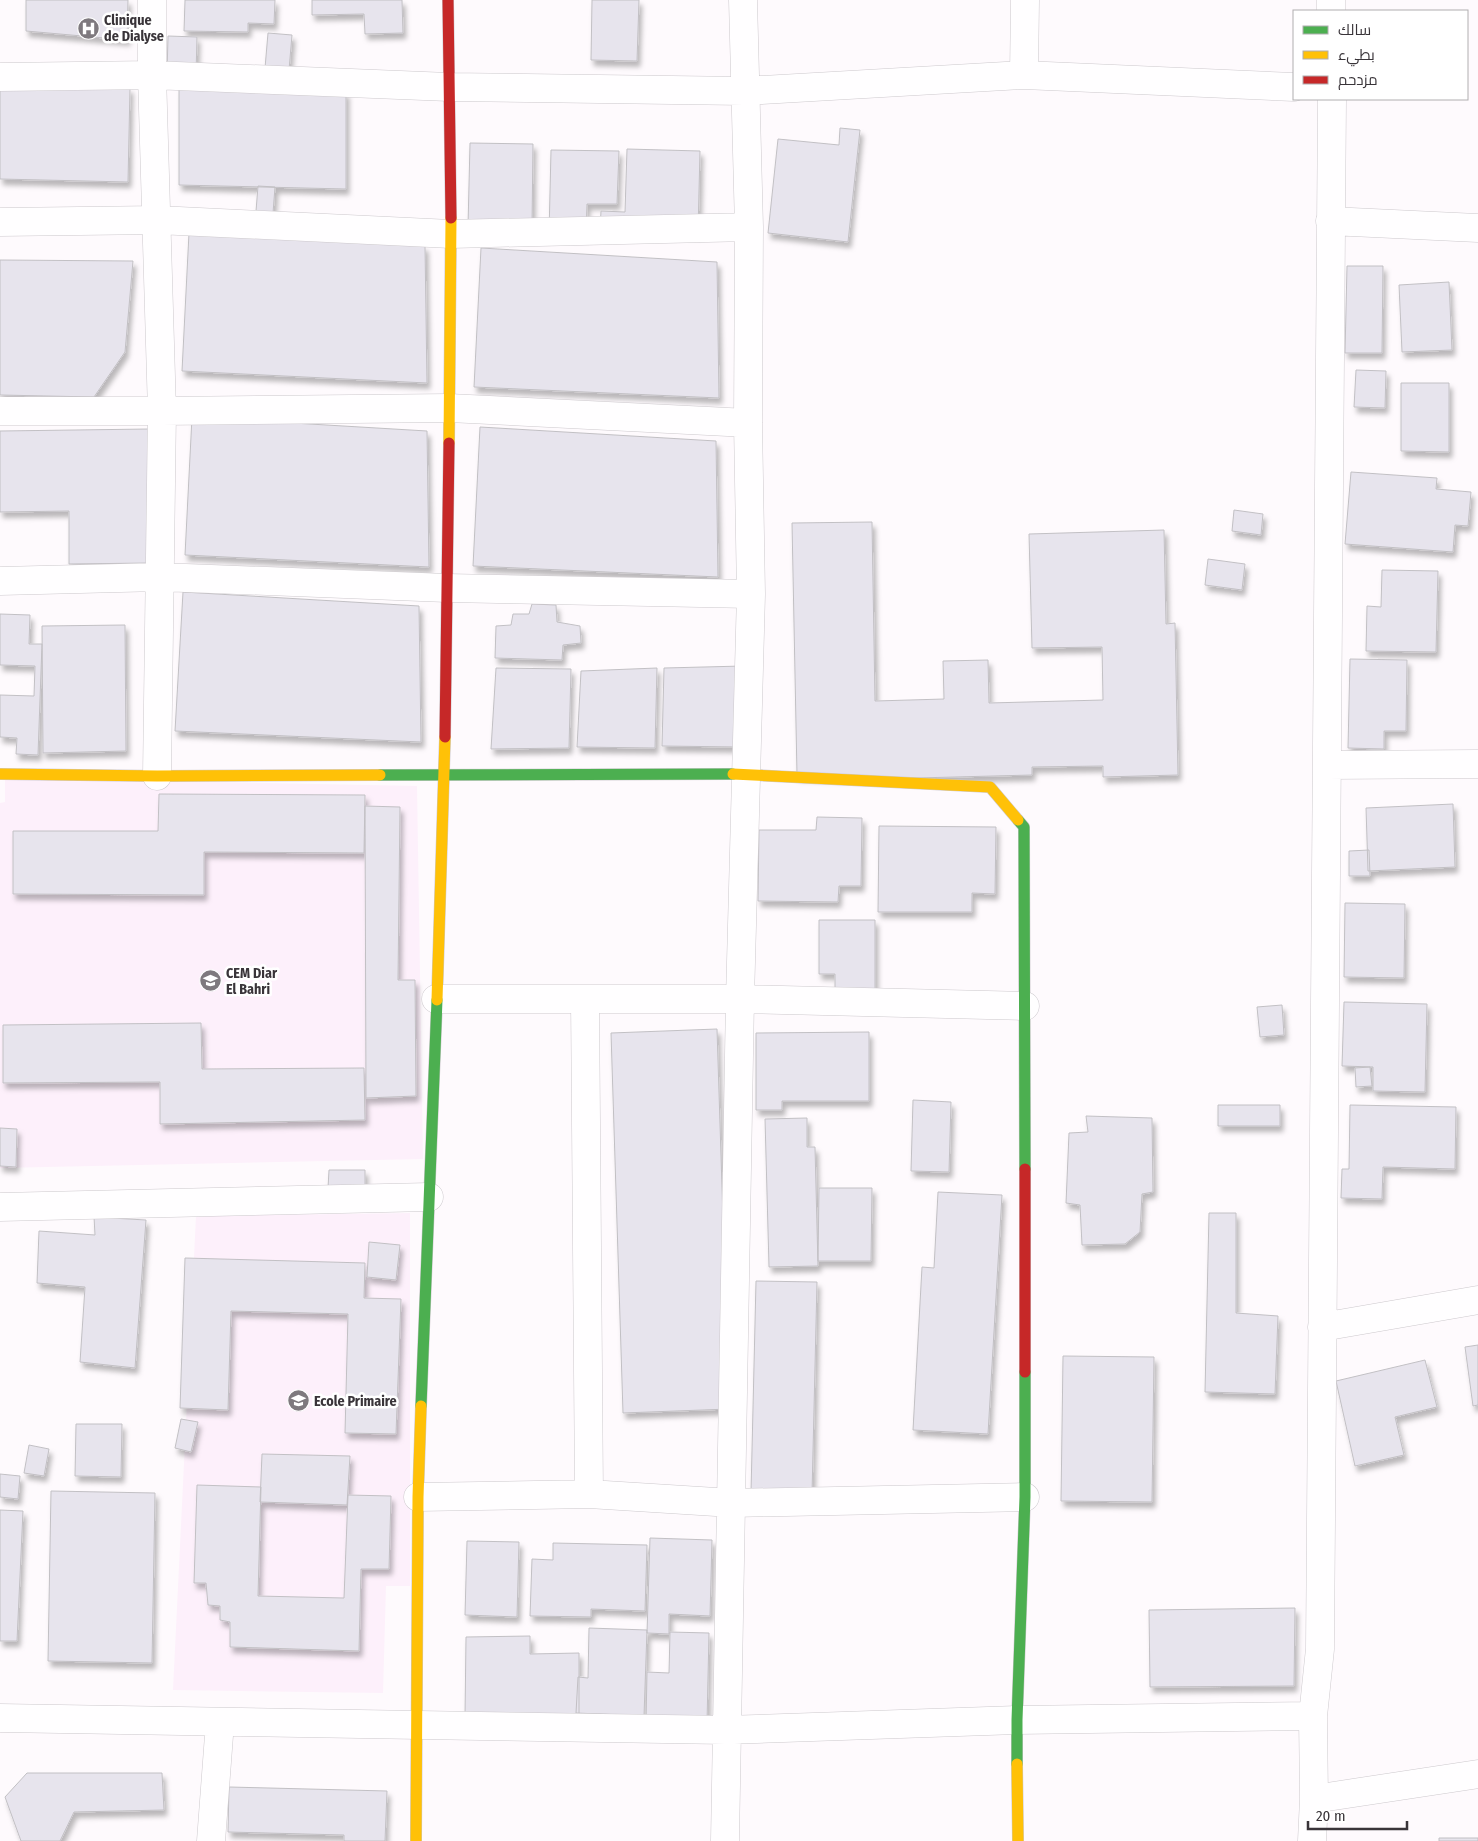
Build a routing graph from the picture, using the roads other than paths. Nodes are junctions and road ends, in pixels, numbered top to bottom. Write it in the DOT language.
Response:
graph roads {
  1 [pos="152,0"];
  2 [pos="448,0"];
  3 [pos="743,0"];
  4 [pos="1025,0"];
  5 [pos="152,75"];
  6 [pos="1024,75"];
  7 [pos="0,77"];
  8 [pos="449,87"];
  9 [pos="1293,87"];
  10 [pos="744,91"];
  11 [pos="1332,100"];
  12 [pos="158,220"];
  13 [pos="1330,221"];
  14 [pos="0,222"];
  15 [pos="749,227"];
  16 [pos="1478,228"];
  17 [pos="451,234"];
  18 [pos="450,408"];
  19 [pos="0,411"];
  20 [pos="162,411"];
  21 [pos="748,423"];
  22 [pos="160,577"];
  23 [pos="0,581"];
  24 [pos="447,588"];
  25 [pos="751,594"];
  26 [pos="1478,764"];
  27 [pos="1327,766"];
  28 [pos="0,774"];
  29 [pos="747,774"];
  30 [pos="445,775"];
  31 [pos="158,776"];
  32 [pos="436,999"];
  33 [pos="585,999"];
  34 [pos="740,999"];
  35 [pos="1025,1006"];
  36 [pos="429,1197"];
  37 [pos="0,1207"];
  38 [pos="1478,1300"];
  39 [pos="1322,1327"];
  40 [pos="589,1494"];
  41 [pos="418,1497"];
  42 [pos="1025,1497"];
  43 [pos="732,1502"];
  44 [pos="1313,1716"];
  45 [pos="0,1718"];
  46 [pos="1017,1720"];
  47 [pos="220,1722"];
  48 [pos="415,1725"];
  49 [pos="726,1730"];
  50 [pos="1478,1774"];
  51 [pos="1314,1799"];
  52 [pos="211,1841"];
  53 [pos="416,1841"];
  54 [pos="725,1841"];
  55 [pos="1018,1841"];
  56 [pos="1312,1841"];
  1 -- 5 [label="street"];
  2 -- 8 [label="street"];
  3 -- 10 [label="street"];
  4 -- 6 [label="street"];
  5 -- 7 [label="street"];
  5 -- 8 [label="street"];
  5 -- 12 [label="street"];
  6 -- 9 [label="street"];
  6 -- 10 [label="street"];
  8 -- 10 [label="street"];
  8 -- 17 [label="street"];
  10 -- 15 [label="street"];
  11 -- 13 [label="street"];
  12 -- 14 [label="street"];
  12 -- 17 [label="street"];
  12 -- 20 [label="street"];
  13 -- 16 [label="street"];
  13 -- 27 [label="street"];
  15 -- 17 [label="street"];
  15 -- 21 [label="street"];
  17 -- 18 [label="street"];
  18 -- 20 [label="street"];
  18 -- 21 [label="street"];
  18 -- 24 [label="street"];
  19 -- 20 [label="street"];
  20 -- 22 [label="street"];
  21 -- 25 [label="street"];
  22 -- 23 [label="street"];
  22 -- 24 [label="street"];
  22 -- 31 [label="street"];
  24 -- 25 [label="street"];
  24 -- 30 [label="street"];
  25 -- 29 [label="street"];
  26 -- 27 [label="street"];
  27 -- 39 [label="street"];
  28 -- 31 [label="street"];
  29 -- 30 [label="street"];
  29 -- 34 [label="street"];
  29 -- 35 [label="street"];
  30 -- 31 [label="street"];
  30 -- 32 [label="street"];
  32 -- 33 [label="street"];
  32 -- 36 [label="street"];
  33 -- 34 [label="street"];
  33 -- 40 [label="street"];
  34 -- 35 [label="street"];
  34 -- 43 [label="street"];
  35 -- 42 [label="street"];
  36 -- 37 [label="street"];
  36 -- 41 [label="street"];
  38 -- 39 [label="street"];
  39 -- 44 [label="street"];
  40 -- 41 [label="street"];
  40 -- 43 [label="street"];
  41 -- 48 [label="street"];
  42 -- 43 [label="street"];
  42 -- 46 [label="street"];
  43 -- 49 [label="street"];
  44 -- 46 [label="street"];
  44 -- 51 [label="street"];
  45 -- 47 [label="street"];
  46 -- 49 [label="street"];
  46 -- 55 [label="street"];
  47 -- 48 [label="street"];
  47 -- 52 [label="street"];
  48 -- 49 [label="street"];
  48 -- 53 [label="street"];
  49 -- 54 [label="street"];
  50 -- 51 [label="street"];
  51 -- 56 [label="street"];
}
